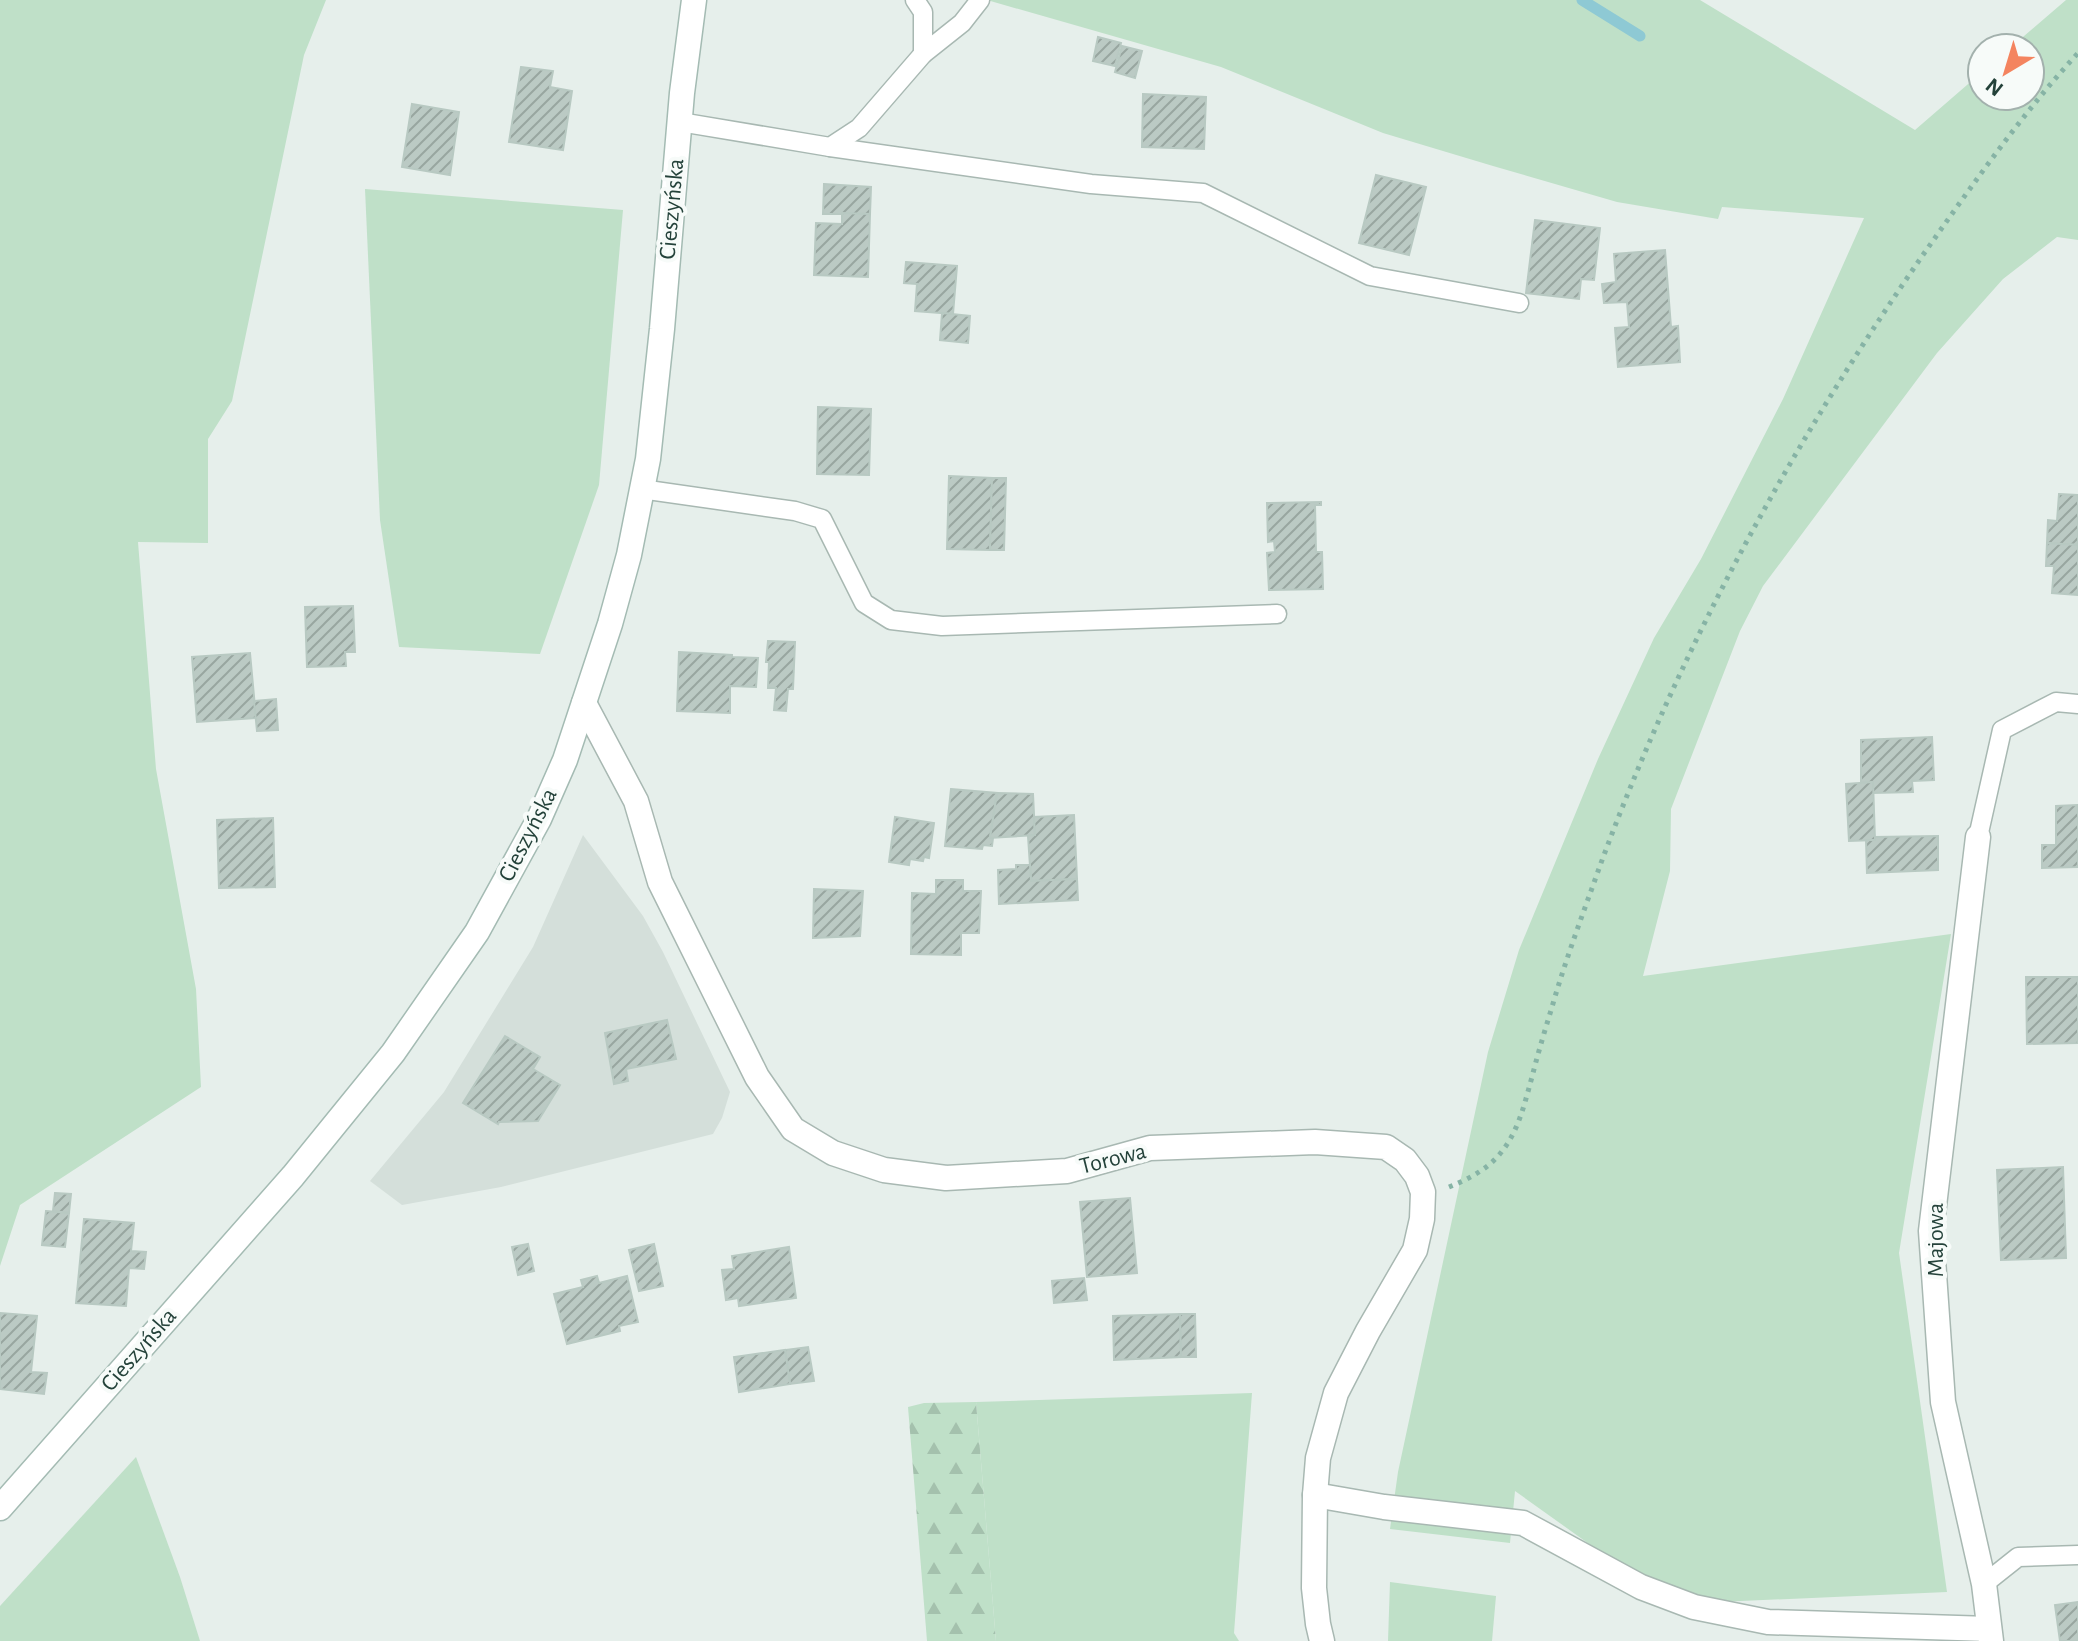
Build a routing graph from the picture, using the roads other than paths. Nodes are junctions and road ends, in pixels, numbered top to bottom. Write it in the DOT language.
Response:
graph roads {
  1 [pos="694,0"];
  2 [pos="915,0"];
  3 [pos="980,0"];
  4 [pos="923,54"];
  5 [pos="680,122"];
  6 [pos="830,147"];
  7 [pos="1519,303"];
  8 [pos="641,489"];
  9 [pos="1277,614"];
  10 [pos="584,703"];
  11 [pos="2078,704"];
  12 [pos="1978,837"];
  13 [pos="1315,1495"];
  14 [pos="0,1508"];
  15 [pos="2078,1555"];
  16 [pos="1984,1584"];
  17 [pos="1990,1635"];
  18 [pos="1322,1641"];
  1 -- 5 [label="street, Cieszyńska"];
  2 -- 4 [label="lane"];
  3 -- 4 [label="lane"];
  4 -- 6 [label="lane"];
  5 -- 6 [label="lane"];
  5 -- 8 [label="street, Cieszyńska"];
  6 -- 7 [label="lane"];
  8 -- 9 [label="lane"];
  8 -- 10 [label="street, Cieszyńska"];
  10 -- 13 [label="street, Torowa"];
  10 -- 14 [label="street, Cieszyńska"];
  11 -- 12 [label="lane"];
  12 -- 16 [label="street, Majowa"];
  13 -- 17 [label="street"];
  13 -- 18 [label="street"];
  15 -- 16 [label="lane"];
  16 -- 17 [label="street, Majowa"];
}
